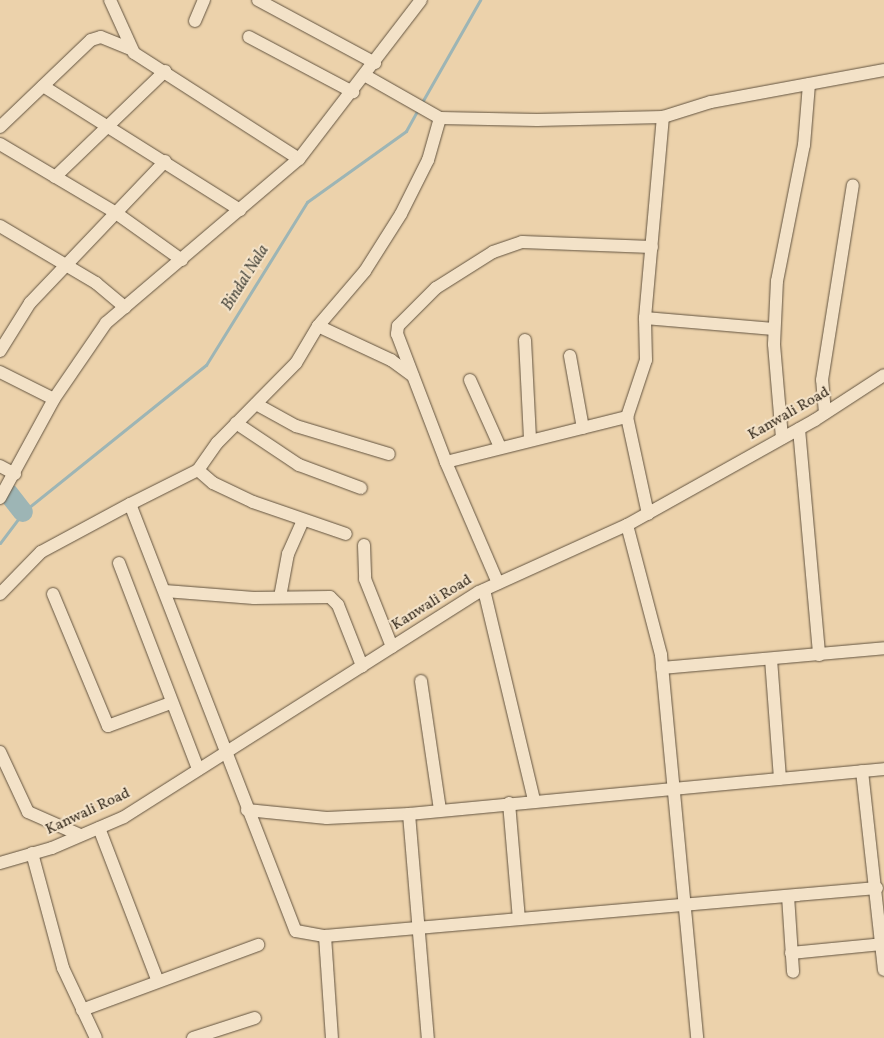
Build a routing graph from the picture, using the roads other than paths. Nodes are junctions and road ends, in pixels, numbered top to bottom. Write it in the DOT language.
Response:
graph roads {
  1 [pos="110,0"];
  2 [pos="204,0"];
  3 [pos="258,0"];
  4 [pos="416,1"];
  5 [pos="195,21"];
  6 [pos="249,37"];
  7 [pos="130,49"];
  8 [pos="375,63"];
  9 [pos="884,70"];
  10 [pos="165,71"];
  11 [pos="366,76"];
  12 [pos="809,84"];
  13 [pos="43,86"];
  14 [pos="353,92"];
  15 [pos="437,117"];
  16 [pos="663,117"];
  17 [pos="109,125"];
  18 [pos="0,127"];
  19 [pos="0,144"];
  20 [pos="299,159"];
  21 [pos="165,161"];
  22 [pos="55,177"];
  23 [pos="854,185"];
  24 [pos="240,210"];
  25 [pos="116,213"];
  26 [pos="0,226"];
  27 [pos="652,247"];
  28 [pos="182,260"];
  29 [pos="68,266"];
  30 [pos="126,307"];
  31 [pos="645,318"];
  32 [pos="318,326"];
  33 [pos="774,329"];
  34 [pos="525,340"];
  35 [pos="0,351"];
  36 [pos="570,356"];
  37 [pos="0,372"];
  38 [pos="884,375"];
  39 [pos="413,376"];
  40 [pos="470,380"];
  41 [pos="54,399"];
  42 [pos="256,404"];
  43 [pos="825,414"];
  44 [pos="627,417"];
  45 [pos="236,423"];
  46 [pos="583,428"];
  47 [pos="799,429"];
  48 [pos="782,438"];
  49 [pos="530,440"];
  50 [pos="500,447"];
  51 [pos="389,454"];
  52 [pos="446,462"];
  53 [pos="0,466"];
  54 [pos="198,470"];
  55 [pos="15,474"];
  56 [pos="361,488"];
  57 [pos="0,498"];
  58 [pos="130,504"];
  59 [pos="648,514"];
  60 [pos="303,521"];
  61 [pos="627,525"];
  62 [pos="346,534"];
  63 [pos="364,545"];
  64 [pos="119,563"];
  65 [pos="498,583"];
  66 [pos="484,590"];
  67 [pos="165,591"];
  68 [pos="0,594"];
  69 [pos="53,594"];
  70 [pos="280,597"];
  71 [pos="392,647"];
  72 [pos="884,648"];
  73 [pos="818,655"];
  74 [pos="771,659"];
  75 [pos="362,666"];
  76 [pos="662,668"];
  77 [pos="421,681"];
  78 [pos="171,704"];
  79 [pos="0,752"];
  80 [pos="225,752"];
  81 [pos="198,769"];
  82 [pos="884,769"];
  83 [pos="862,771"];
  84 [pos="780,779"];
  85 [pos="673,790"];
  86 [pos="534,800"];
  87 [pos="509,803"];
  88 [pos="247,810"];
  89 [pos="440,810"];
  90 [pos="410,814"];
  91 [pos="99,828"];
  92 [pos="80,835"];
  93 [pos="32,854"];
  94 [pos="0,863"];
  95 [pos="877,888"];
  96 [pos="788,896"];
  97 [pos="685,904"];
  98 [pos="519,919"];
  99 [pos="419,928"];
  100 [pos="325,936"];
  101 [pos="882,944"];
  102 [pos="258,945"];
  103 [pos="791,952"];
  104 [pos="884,970"];
  105 [pos="793,972"];
  106 [pos="157,979"];
  107 [pos="82,1010"];
  108 [pos="255,1018"];
  109 [pos="96,1038"];
  110 [pos="194,1038"];
  111 [pos="332,1038"];
  112 [pos="428,1038"];
  113 [pos="697,1038"];
  1 -- 7 [label="street"];
  2 -- 5 [label="street"];
  3 -- 8 [label="street"];
  4 -- 8 [label="street"];
  6 -- 14 [label="street"];
  7 -- 10 [label="street"];
  7 -- 13 [label="street"];
  8 -- 11 [label="street"];
  9 -- 12 [label="street"];
  10 -- 17 [label="street"];
  10 -- 20 [label="street"];
  11 -- 14 [label="street"];
  11 -- 15 [label="street"];
  12 -- 16 [label="street"];
  12 -- 33 [label="street"];
  13 -- 17 [label="street"];
  13 -- 18 [label="street"];
  14 -- 20 [label="street"];
  15 -- 16 [label="street"];
  15 -- 32 [label="street"];
  16 -- 27 [label="street"];
  17 -- 21 [label="street"];
  17 -- 22 [label="street"];
  19 -- 22 [label="street"];
  20 -- 24 [label="street"];
  21 -- 24 [label="street"];
  21 -- 25 [label="street"];
  22 -- 25 [label="street"];
  23 -- 43 [label="street"];
  24 -- 28 [label="street"];
  25 -- 28 [label="street"];
  25 -- 29 [label="street"];
  26 -- 29 [label="street"];
  27 -- 31 [label="street"];
  27 -- 39 [label="street"];
  28 -- 30 [label="street"];
  29 -- 30 [label="street"];
  29 -- 35 [label="street"];
  30 -- 41 [label="street"];
  31 -- 33 [label="street"];
  31 -- 44 [label="street"];
  32 -- 39 [label="street"];
  32 -- 42 [label="street"];
  33 -- 48 [label="street"];
  34 -- 49 [label="street"];
  36 -- 46 [label="street"];
  37 -- 41 [label="street"];
  38 -- 43 [label="street, Kanwali Road"];
  39 -- 52 [label="street"];
  40 -- 50 [label="street"];
  41 -- 55 [label="street"];
  42 -- 45 [label="street"];
  42 -- 51 [label="street"];
  43 -- 47 [label="street, Kanwali Road"];
  44 -- 46 [label="street"];
  44 -- 59 [label="street"];
  45 -- 54 [label="street"];
  45 -- 56 [label="street"];
  46 -- 49 [label="street"];
  47 -- 48 [label="street, Kanwali Road"];
  47 -- 73 [label="street"];
  48 -- 59 [label="street, Kanwali Road"];
  49 -- 50 [label="street"];
  50 -- 52 [label="street"];
  52 -- 65 [label="street"];
  53 -- 55 [label="street"];
  54 -- 58 [label="street"];
  54 -- 60 [label="street"];
  55 -- 57 [label="street"];
  58 -- 67 [label="street"];
  58 -- 68 [label="street"];
  59 -- 61 [label="street, Kanwali Road"];
  60 -- 62 [label="street"];
  60 -- 70 [label="street"];
  61 -- 65 [label="street, Kanwali Road"];
  61 -- 76 [label="street"];
  63 -- 71 [label="street"];
  64 -- 78 [label="street"];
  65 -- 66 [label="street, Kanwali Road"];
  66 -- 71 [label="street, Kanwali Road"];
  66 -- 86 [label="street"];
  67 -- 70 [label="street"];
  67 -- 80 [label="street"];
  69 -- 78 [label="street"];
  70 -- 75 [label="street"];
  71 -- 75 [label="street, Kanwali Road"];
  72 -- 73 [label="street"];
  73 -- 74 [label="street"];
  74 -- 76 [label="street"];
  74 -- 84 [label="street"];
  75 -- 80 [label="street, Kanwali Road"];
  76 -- 85 [label="street"];
  77 -- 89 [label="street"];
  78 -- 81 [label="street"];
  79 -- 92 [label="street"];
  80 -- 81 [label="street, Kanwali Road"];
  80 -- 88 [label="street"];
  81 -- 91 [label="street, Kanwali Road"];
  82 -- 83 [label="street"];
  83 -- 84 [label="street"];
  83 -- 95 [label="street"];
  84 -- 85 [label="street"];
  85 -- 86 [label="street"];
  85 -- 97 [label="street"];
  86 -- 87 [label="street"];
  87 -- 89 [label="street"];
  87 -- 98 [label="street"];
  88 -- 90 [label="street"];
  88 -- 100 [label="street"];
  89 -- 90 [label="street"];
  90 -- 99 [label="street"];
  91 -- 92 [label="street, Kanwali Road"];
  91 -- 106 [label="street"];
  92 -- 93 [label="street, Kanwali Road"];
  93 -- 94 [label="street, Kanwali Road"];
  93 -- 107 [label="street"];
  95 -- 96 [label="street"];
  95 -- 101 [label="street"];
  96 -- 97 [label="street"];
  96 -- 103 [label="street"];
  97 -- 98 [label="street"];
  97 -- 113 [label="street"];
  98 -- 99 [label="street"];
  99 -- 100 [label="street"];
  99 -- 112 [label="street"];
  100 -- 111 [label="street"];
  101 -- 103 [label="street"];
  101 -- 104 [label="street"];
  102 -- 106 [label="street"];
  103 -- 105 [label="street"];
  106 -- 107 [label="street"];
  107 -- 109 [label="street"];
  108 -- 110 [label="street"];
}
